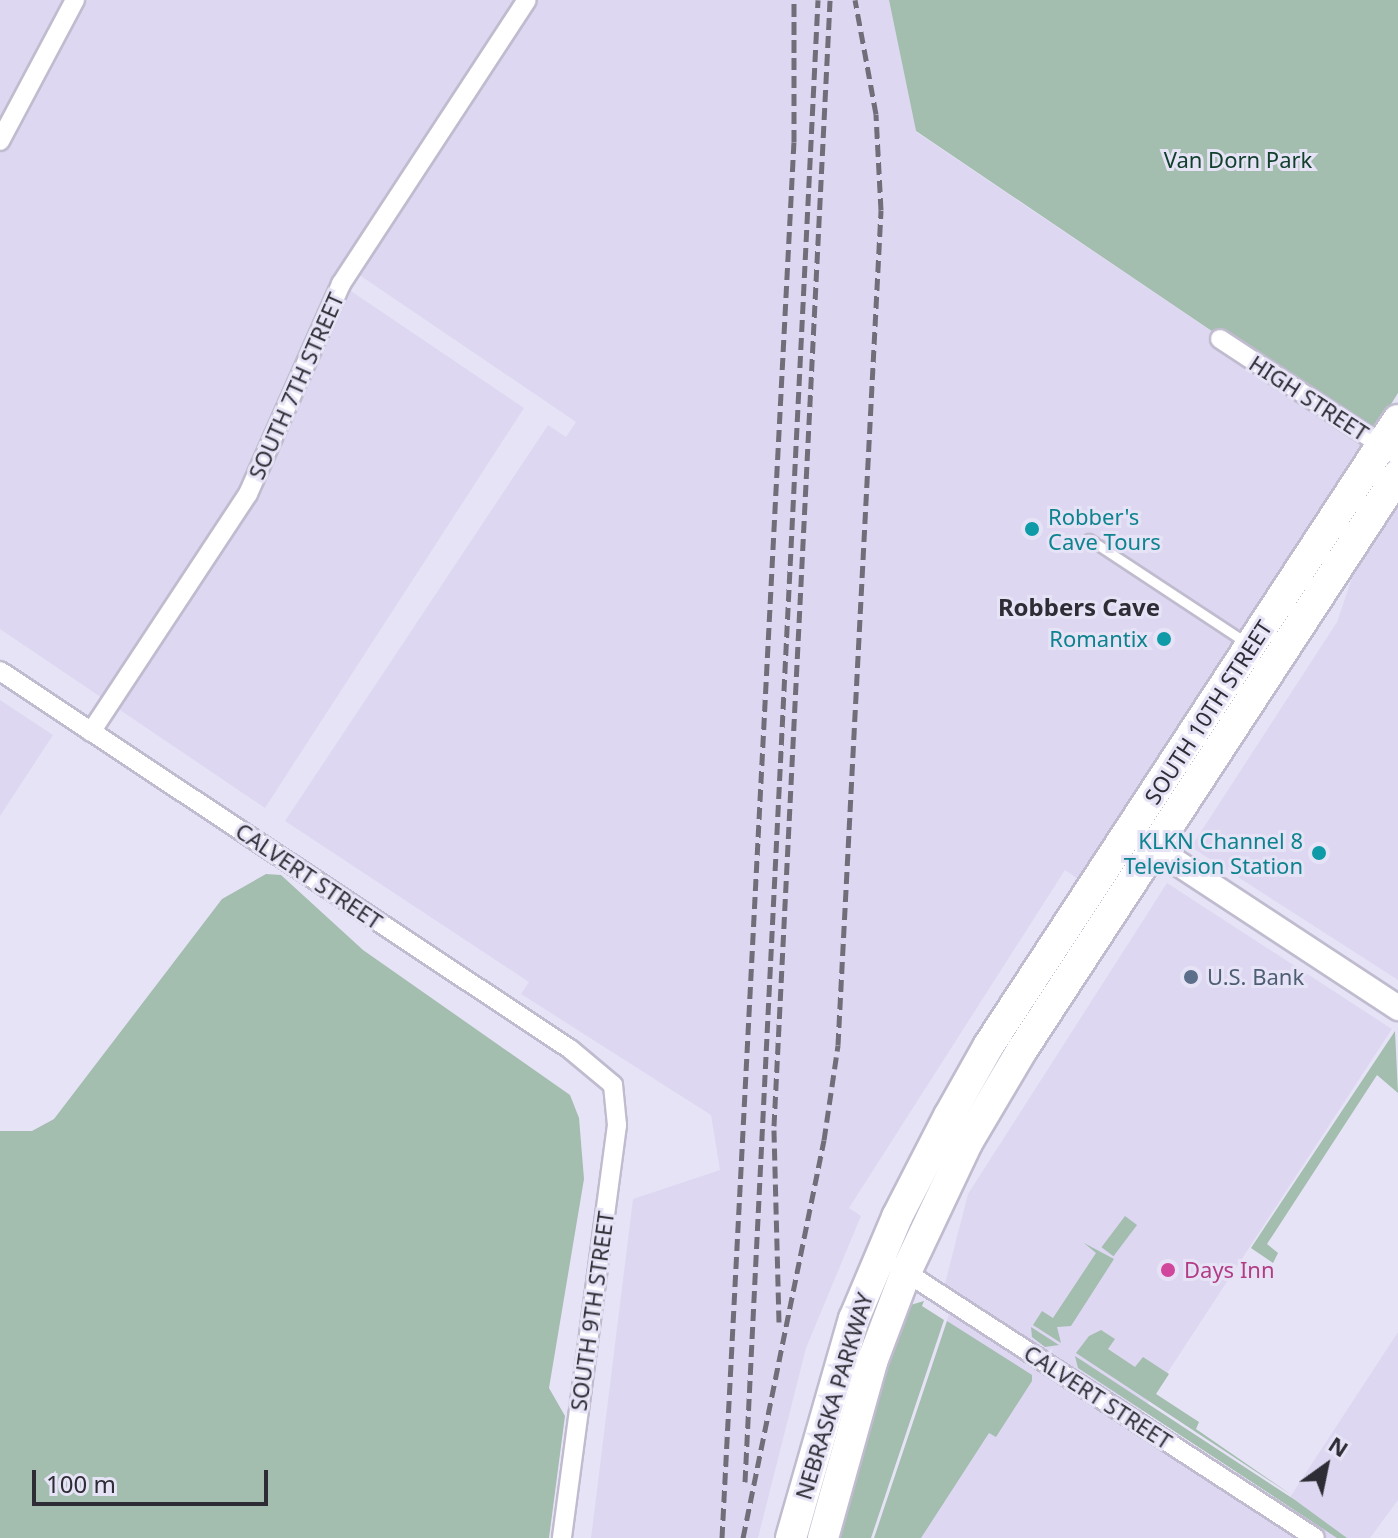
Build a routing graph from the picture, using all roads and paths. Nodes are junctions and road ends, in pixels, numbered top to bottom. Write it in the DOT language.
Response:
graph roads {
  1 [pos="75,0"];
  2 [pos="527,0"];
  3 [pos="0,141"];
  4 [pos="1220,339"];
  5 [pos="1393,440"];
  6 [pos="1398,475"];
  7 [pos="1089,539"];
  8 [pos="1251,646"];
  9 [pos="0,671"];
  10 [pos="91,732"];
  11 [pos="1141,840"];
  12 [pos="1398,1008"];
  13 [pos="613,1085"];
  14 [pos="880,1255"];
  15 [pos="906,1272"];
  16 [pos="562,1538"];
  17 [pos="791,1538"];
  18 [pos="823,1538"];
  19 [pos="1315,1538"];
  1 -- 3 [label="street"];
  2 -- 10 [label="street, SOUTH 7TH STREET"];
  4 -- 5 [label="street, HIGH STREET"];
  5 -- 8 [label="main road, SOUTH 10TH STREET"];
  6 -- 11 [label="main road, SOUTH 10TH STREET"];
  7 -- 8 [label="lane"];
  8 -- 11 [label="main road, SOUTH 10TH STREET"];
  9 -- 10 [label="street, CALVERT STREET"];
  10 -- 13 [label="street, CALVERT STREET"];
  11 -- 12 [label="street"];
  11 -- 14 [label="main road, SOUTH 10TH STREET"];
  11 -- 15 [label="main road, SOUTH 10TH STREET"];
  13 -- 16 [label="street, SOUTH 9TH STREET"];
  14 -- 15 [label="street, CALVERT STREET"];
  14 -- 17 [label="main road, NEBRASKA PARKWAY"];
  15 -- 18 [label="main road, NEBRASKA PARKWAY"];
  15 -- 19 [label="street, CALVERT STREET"];
}
